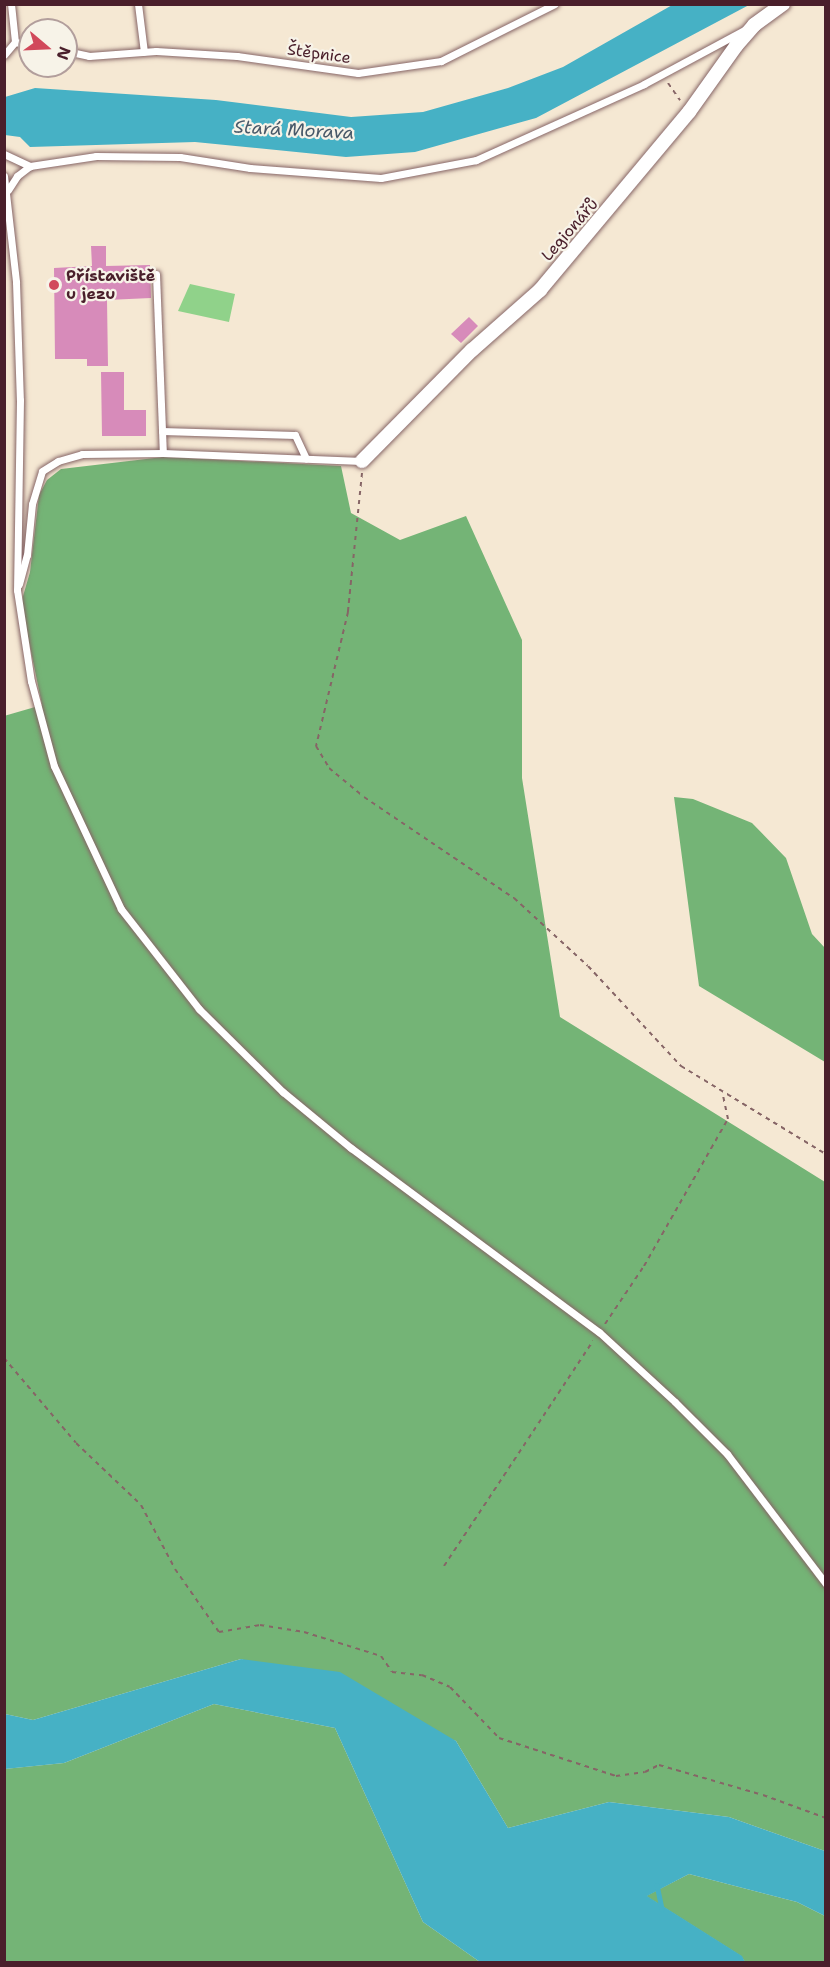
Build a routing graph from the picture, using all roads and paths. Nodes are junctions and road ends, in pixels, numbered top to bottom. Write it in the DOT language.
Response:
graph roads {
  1 [pos="11,4"];
  2 [pos="138,4"];
  3 [pos="555,4"];
  4 [pos="783,4"];
  5 [pos="754,26"];
  6 [pos="15,42"];
  7 [pos="18,43"];
  8 [pos="144,52"];
  9 [pos="78,54"];
  10 [pos="4,55"];
  11 [pos="662,74"];
  12 [pos="688,112"];
  13 [pos="4,154"];
  14 [pos="30,166"];
  15 [pos="4,176"];
  16 [pos="8,190"];
  17 [pos="156,274"];
  18 [pos="162,431"];
  19 [pos="163,453"];
  20 [pos="306,459"];
  21 [pos="362,462"];
  22 [pos="17,590"];
  23 [pos="723,1095"];
  24 [pos="825,1154"];
  25 [pos="599,1332"];
  26 [pos="4,1358"];
  27 [pos="444,1566"];
  28 [pos="825,1584"];
  29 [pos="825,1818"];
  1 -- 6 [label="lane"];
  2 -- 8 [label="lane"];
  3 -- 8 [label="lane, Štěpnice"];
  4 -- 5 [label="street, Legionářů"];
  5 -- 11 [label="lane"];
  5 -- 12 [label="street, Legionářů"];
  6 -- 7 [label="lane"];
  6 -- 10 [label="lane"];
  8 -- 9 [label="lane, Štěpnice"];
  11 -- 12 [label="path"];
  11 -- 14 [label="lane"];
  12 -- 21 [label="street, Legionářů"];
  13 -- 14 [label="lane"];
  14 -- 16 [label="lane"];
  15 -- 16 [label="lane"];
  16 -- 22 [label="lane"];
  17 -- 18 [label="lane"];
  18 -- 19 [label="lane"];
  18 -- 20 [label="lane"];
  19 -- 20 [label="lane"];
  19 -- 22 [label="lane"];
  20 -- 21 [label="lane"];
  21 -- 23 [label="path"];
  22 -- 25 [label="lane"];
  23 -- 24 [label="path"];
  23 -- 25 [label="path"];
  25 -- 27 [label="path"];
  25 -- 28 [label="lane"];
  26 -- 29 [label="path"];
}
